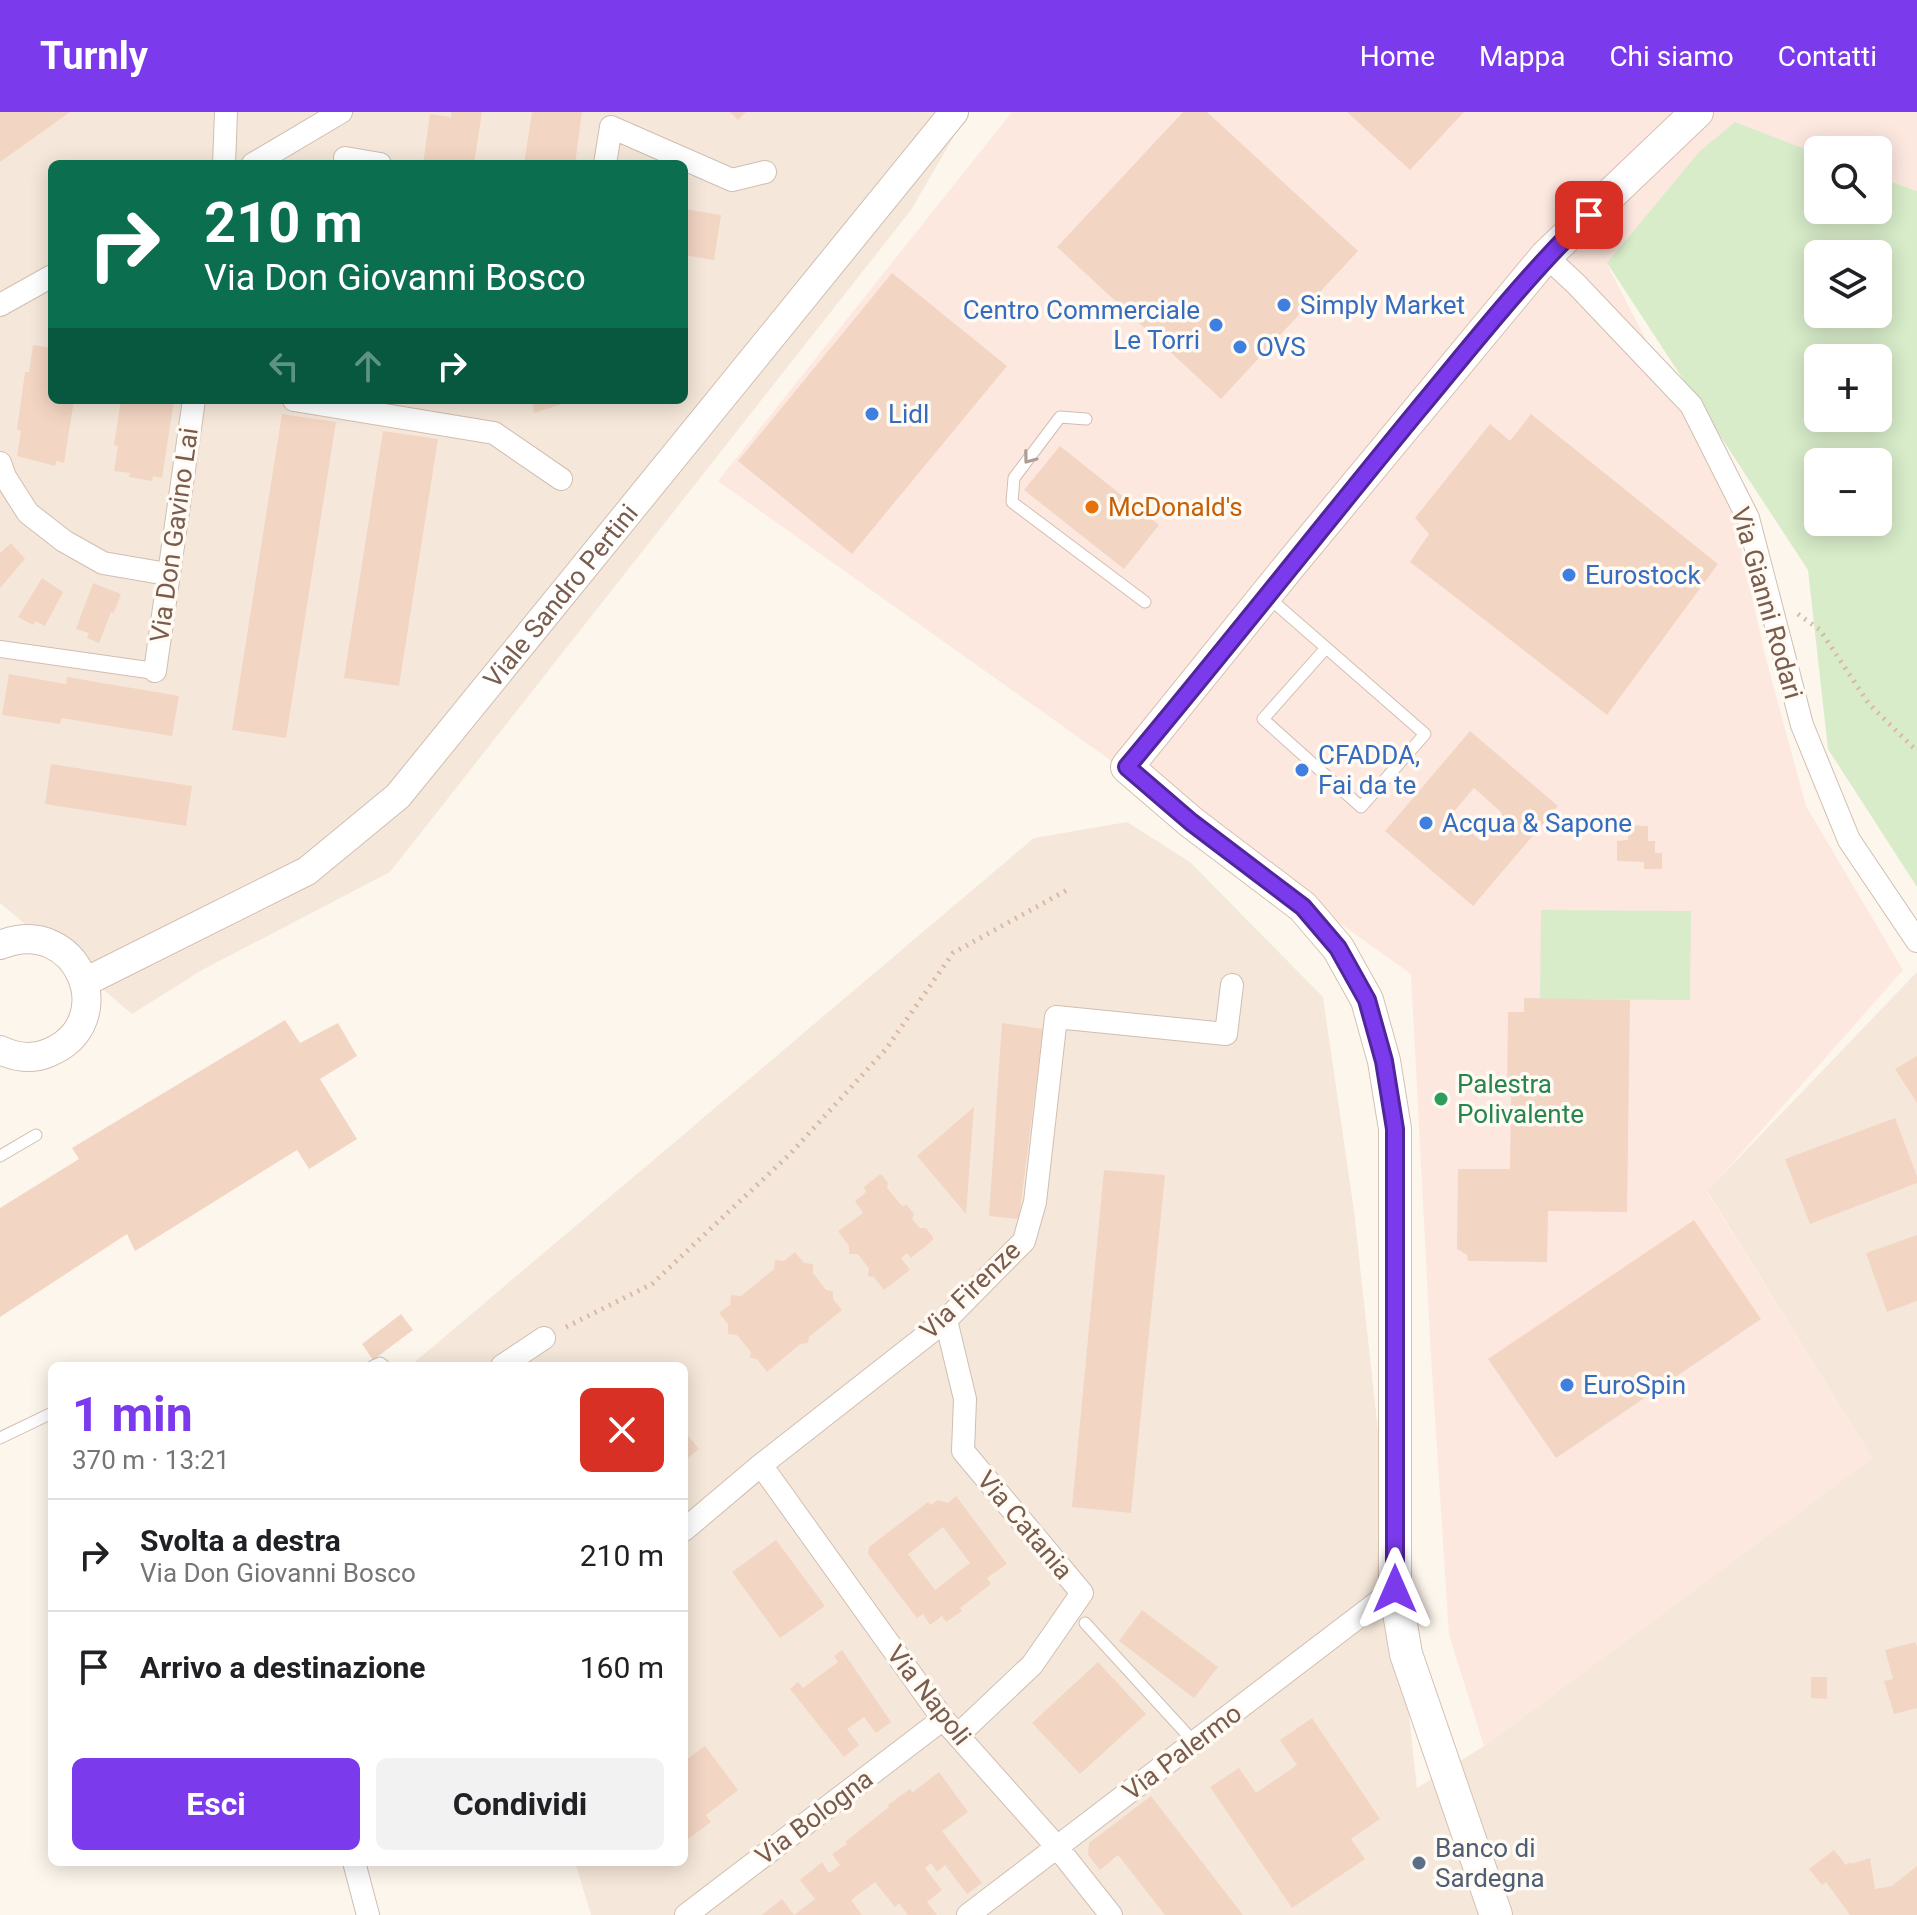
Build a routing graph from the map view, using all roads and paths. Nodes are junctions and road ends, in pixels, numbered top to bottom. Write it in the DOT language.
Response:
graph roads {
  1 [pos="226,112"];
  2 [pos="341,112"];
  3 [pos="954,112"];
  4 [pos="1697,112"];
  5 [pos="612,120"];
  6 [pos="345,158"];
  7 [pos="224,160"];
  8 [pos="260,160"];
  9 [pos="357,160"];
  10 [pos="606,160"];
  11 [pos="765,172"];
  12 [pos="1546,256"];
  13 [pos="48,278"];
  14 [pos="0,305"];
  15 [pos="193,404"];
  16 [pos="318,404"];
  17 [pos="1086,419"];
  18 [pos="0,463"];
  19 [pos="561,479"];
  20 [pos="167,574"];
  21 [pos="1767,592"];
  22 [pos="1267,596"];
  23 [pos="1145,602"];
  24 [pos="1326,648"];
  25 [pos="0,649"];
  26 [pos="155,671"];
  27 [pos="1917,751"];
  28 [pos="1067,890"];
  29 [pos="1917,941"];
  30 [pos="0,945"];
  31 [pos="85,982"];
  32 [pos="1232,985"];
  33 [pos="0,1050"];
  34 [pos="36,1135"];
  35 [pos="0,1156"];
  36 [pos="946,1320"];
  37 [pos="544,1338"];
  38 [pos="508,1362"];
  39 [pos="48,1415"];
  40 [pos="0,1438"];
  41 [pos="761,1465"];
  42 [pos="688,1527"];
  43 [pos="1395,1589"];
  44 [pos="1085,1623"];
  45 [pos="951,1727"];
  46 [pos="1194,1742"];
  47 [pos="1057,1847"];
  48 [pos="355,1866"];
  49 [pos="368,1915"];
  50 [pos="686,1915"];
  51 [pos="968,1915"];
  52 [pos="1111,1915"];
  53 [pos="1496,1915"];
  1 -- 7 [label="street"];
  2 -- 8 [label="street"];
  3 -- 31 [label="street, Viale Sandro Pertini"];
  4 -- 12 [label="main road"];
  5 -- 10 [label="street"];
  5 -- 11 [label="street"];
  6 -- 9 [label="street"];
  12 -- 21 [label="street, Via Gianni Rodari"];
  12 -- 22 [label="main road"];
  13 -- 14 [label="street"];
  15 -- 20 [label="street, Via Don Gavino Lai"];
  16 -- 19 [label="street"];
  17 -- 23 [label="lane, one-way"];
  18 -- 20 [label="street"];
  20 -- 26 [label="street, Via Don Gavino Lai"];
  21 -- 27 [label="path"];
  21 -- 29 [label="street, Via Gianni Rodari"];
  22 -- 24 [label="lane"];
  22 -- 43 [label="main road"];
  24 -- 24 [label="lane"];
  25 -- 26 [label="street"];
  28 -- 37 [label="path"];
  30 -- 31 [label="street"];
  31 -- 33 [label="street"];
  32 -- 36 [label="street, Via Firenze"];
  34 -- 35 [label="lane"];
  36 -- 41 [label="street, Via Firenze"];
  36 -- 45 [label="street, Via Catania"];
  37 -- 38 [label="street"];
  39 -- 40 [label="lane"];
  41 -- 42 [label="street, Via Firenze"];
  41 -- 45 [label="street, Via Napoli"];
  43 -- 46 [label="street, Via Palermo"];
  43 -- 53 [label="main road"];
  44 -- 46 [label="lane"];
  45 -- 47 [label="street, Via Napoli"];
  45 -- 50 [label="street, Via Bologna"];
  46 -- 47 [label="street, Via Palermo"];
  47 -- 51 [label="street, Via Palermo"];
  47 -- 52 [label="street, Via Napoli"];
  48 -- 49 [label="street"];
}
